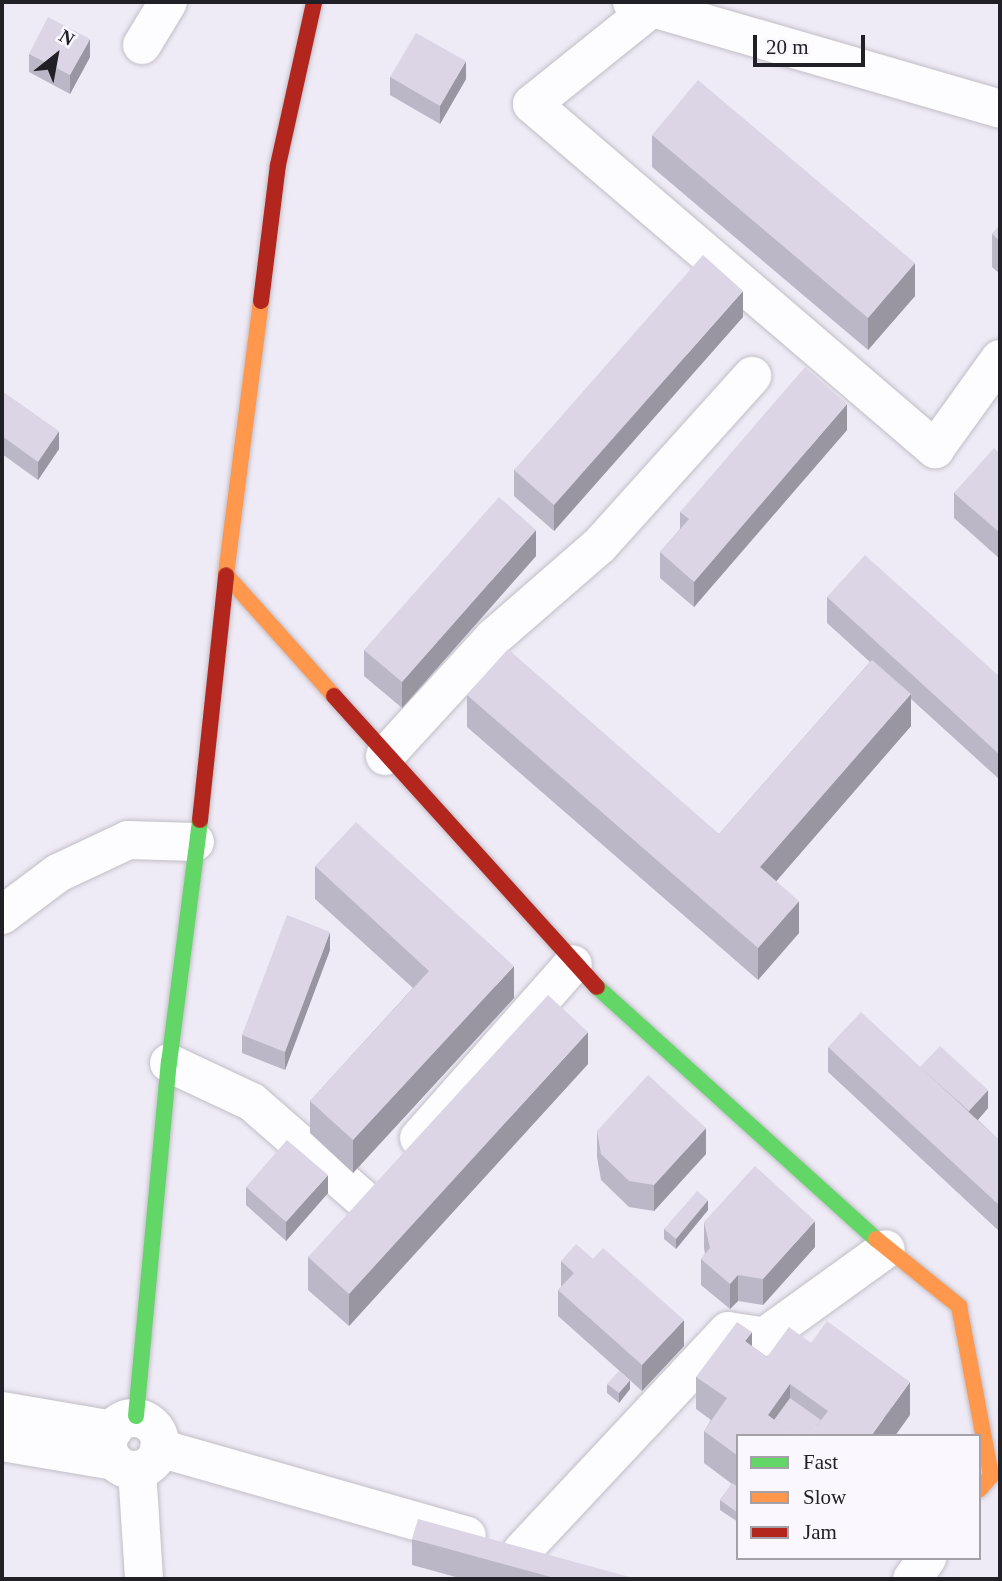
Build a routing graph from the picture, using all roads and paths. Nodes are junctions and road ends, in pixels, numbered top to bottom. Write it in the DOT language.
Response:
graph roads {
  1 [pos="168,2"];
  2 [pos="314,2"];
  3 [pos="647,4"];
  4 [pos="142,45"];
  5 [pos="1000,109"];
  6 [pos="1000,359"];
  7 [pos="752,376"];
  8 [pos="226,575"];
  9 [pos="385,756"];
  10 [pos="195,842"];
  11 [pos="2,915"];
  12 [pos="573,964"];
  13 [pos="169,1063"];
  14 [pos="364,1200"];
  15 [pos="337,1232"];
  16 [pos="886,1250"];
  17 [pos="2,1411"];
  18 [pos="2,1443"];
  19 [pos="132,1445"];
  20 [pos="981,1488"];
  21 [pos="926,1560"];
  22 [pos="144,1579"];
  23 [pos="912,1579"];
  1 -- 4 [label="street"];
  2 -- 8 [label="street"];
  3 -- 5 [label="street"];
  3 -- 6 [label="street"];
  7 -- 9 [label="street"];
  8 -- 9 [label="street"];
  8 -- 10 [label="street"];
  9 -- 12 [label="street"];
  10 -- 11 [label="street"];
  10 -- 13 [label="street"];
  12 -- 14 [label="street"];
  12 -- 16 [label="street"];
  13 -- 14 [label="street"];
  13 -- 19 [label="street"];
  14 -- 15 [label="street"];
  16 -- 19 [label="street"];
  16 -- 20 [label="street"];
  17 -- 19 [label="street"];
  18 -- 19 [label="street"];
  19 -- 22 [label="street"];
  21 -- 23 [label="street"];
}
